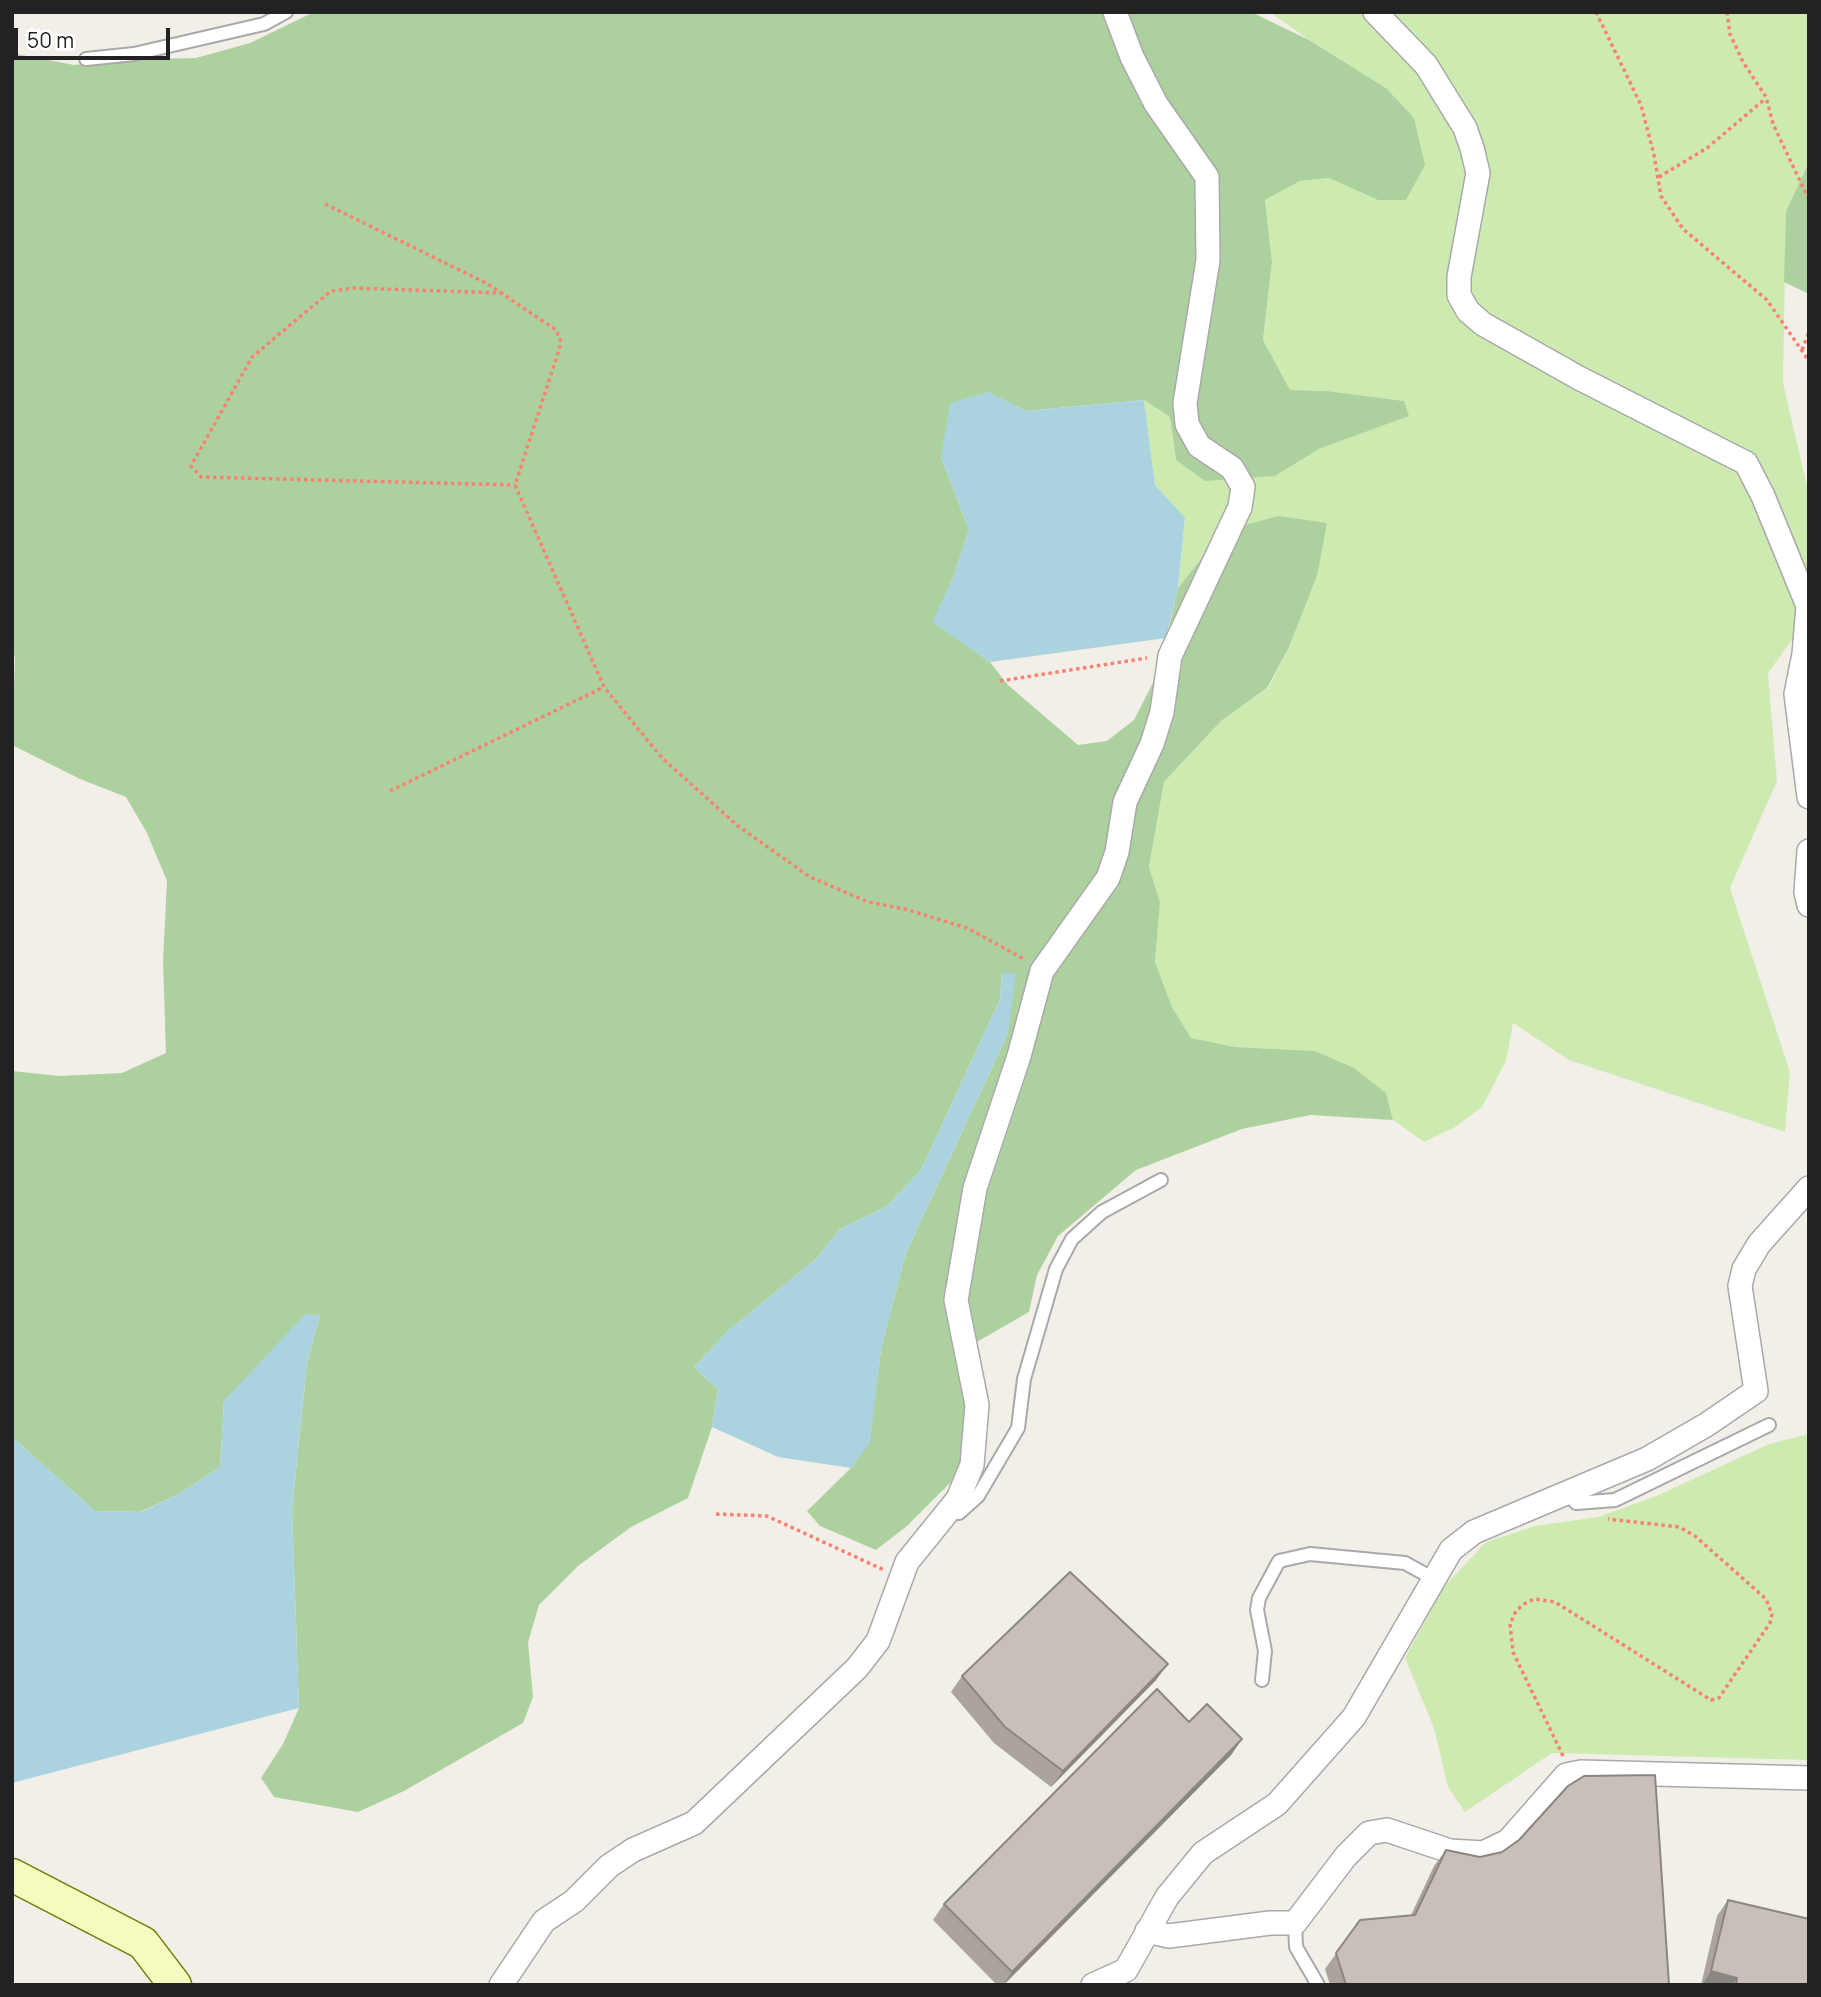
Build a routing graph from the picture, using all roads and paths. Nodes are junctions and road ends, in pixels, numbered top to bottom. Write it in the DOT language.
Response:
graph roads {
  1 [pos="286,12"];
  2 [pos="1115,12"];
  3 [pos="1375,12"];
  4 [pos="1596,12"];
  5 [pos="1727,12"];
  6 [pos="86,59"];
  7 [pos="1766,97"];
  8 [pos="1658,177"];
  9 [pos="1809,200"];
  10 [pos="325,204"];
  11 [pos="503,293"];
  12 [pos="1809,331"];
  13 [pos="1802,350"];
  14 [pos="1809,361"];
  15 [pos="515,485"];
  16 [pos="1170,656"];
  17 [pos="1000,681"];
  18 [pos="604,687"];
  19 [pos="390,791"];
  20 [pos="1809,797"];
  21 [pos="1809,850"];
  22 [pos="1809,905"];
  23 [pos="1042,971"];
  24 [pos="1161,1180"];
  25 [pos="1809,1188"];
  26 [pos="1769,1425"];
  27 [pos="1568,1493"];
  28 [pos="947,1512"];
  29 [pos="716,1514"];
  30 [pos="1597,1518"];
  31 [pos="902,1577"];
  32 [pos="1434,1579"];
  33 [pos="1262,1680"];
  34 [pos="1569,1774"];
  35 [pos="1809,1778"];
  36 [pos="12,1875"];
  37 [pos="1295,1923"];
  38 [pos="1147,1931"];
  39 [pos="175,1985"];
  40 [pos="501,1985"];
  41 [pos="1093,1985"];
  42 [pos="1318,1985"];
  1 -- 6 [label="lane"];
  2 -- 16 [label="street"];
  3 -- 20 [label="street"];
  4 -- 8 [label="path"];
  5 -- 7 [label="path"];
  7 -- 8 [label="path"];
  7 -- 9 [label="path"];
  8 -- 13 [label="path"];
  10 -- 11 [label="path"];
  11 -- 15 [label="path"];
  11 -- 15 [label="path"];
  12 -- 13 [label="path"];
  13 -- 14 [label="path"];
  15 -- 18 [label="path"];
  16 -- 17 [label="path"];
  16 -- 23 [label="street"];
  18 -- 19 [label="path"];
  18 -- 23 [label="path"];
  21 -- 22 [label="street"];
  23 -- 28 [label="street"];
  24 -- 28 [label="lane"];
  25 -- 27 [label="street"];
  26 -- 27 [label="lane"];
  27 -- 32 [label="street"];
  28 -- 31 [label="street"];
  29 -- 31 [label="path"];
  30 -- 34 [label="path"];
  31 -- 40 [label="street"];
  32 -- 33 [label="lane"];
  32 -- 38 [label="street"];
  34 -- 35 [label="street"];
  34 -- 37 [label="street"];
  36 -- 39 [label="street"];
  37 -- 38 [label="street"];
  37 -- 42 [label="lane"];
  38 -- 41 [label="street"];
}
